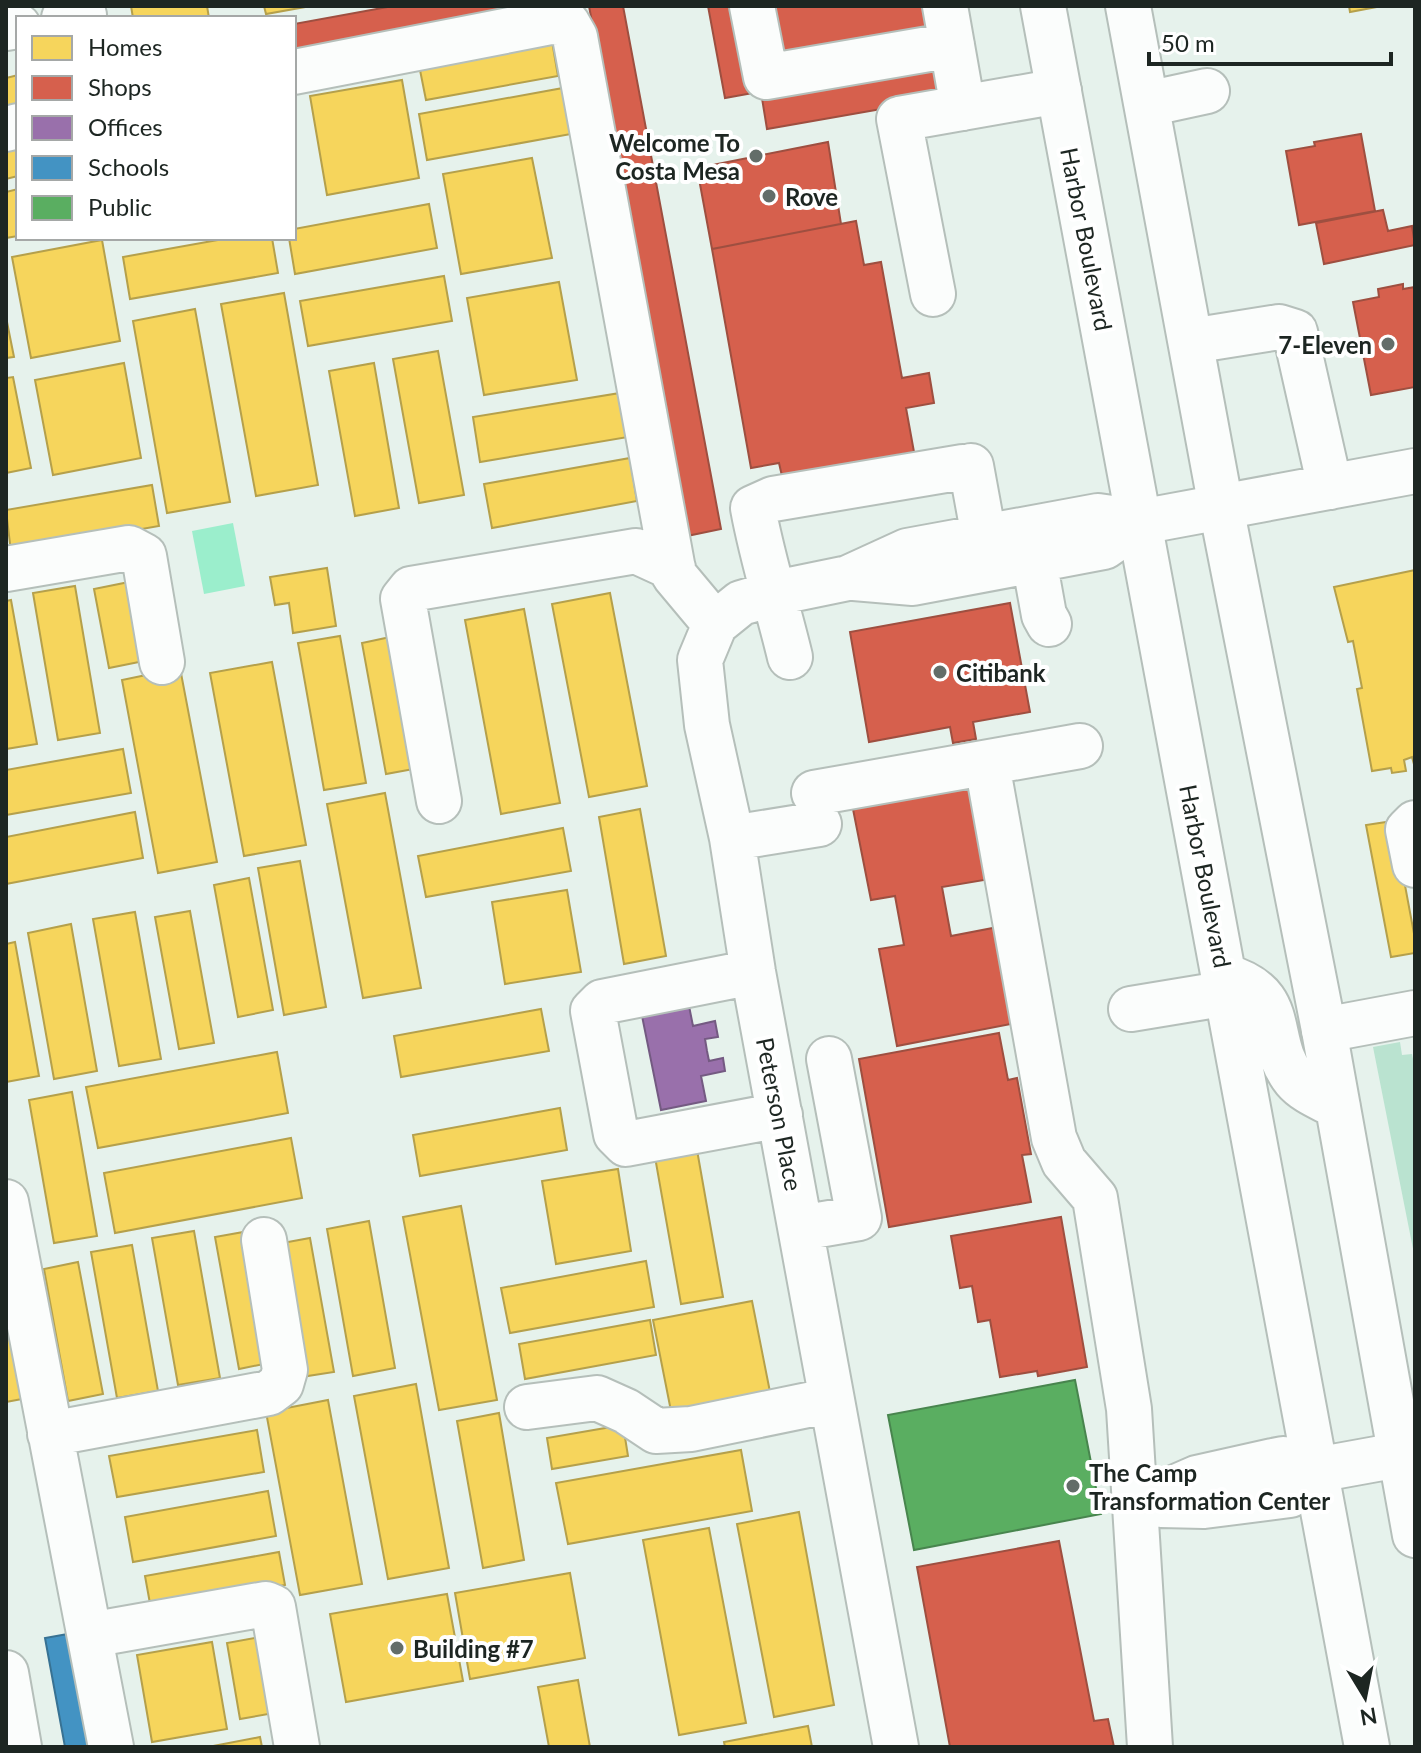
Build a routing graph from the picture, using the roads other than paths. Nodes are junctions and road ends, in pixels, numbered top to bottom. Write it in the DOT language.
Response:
graph roads {
  1 [pos="752,6"];
  2 [pos="1043,6"];
  3 [pos="1128,6"];
  4 [pos="948,26"];
  5 [pos="296,72"];
  6 [pos="1059,91"];
  7 [pos="1207,91"];
  8 [pos="1147,104"];
  9 [pos="963,108"];
  10 [pos="933,294"];
  11 [pos="1191,341"];
  12 [pos="1415,471"];
  13 [pos="1330,487"];
  14 [pos="1221,507"];
  15 [pos="1140,522"];
  16 [pos="984,537"];
  17 [pos="1034,560"];
  18 [pos="673,568"];
  19 [pos="6,569"];
  20 [pos="848,578"];
  21 [pos="775,593"];
  22 [pos="715,624"];
  23 [pos="1049,624"];
  24 [pos="790,657"];
  25 [pos="162,662"];
  26 [pos="1080,746"];
  27 [pos="987,764"];
  28 [pos="439,801"];
  29 [pos="1415,823"];
  30 [pos="732,838"];
  31 [pos="1415,865"];
  32 [pos="753,972"];
  33 [pos="1226,984"];
  34 [pos="1131,1009"];
  35 [pos="1415,1013"];
  36 [pos="1324,1030"];
  37 [pos="771,1070"];
  38 [pos="1338,1107"];
  39 [pos="841,1123"];
  40 [pos="782,1124"];
  41 [pos="6,1202"];
  42 [pos="801,1228"];
  43 [pos="264,1240"];
  44 [pos="832,1400"];
  45 [pos="527,1407"];
  46 [pos="50,1434"];
  47 [pos="1408,1454"];
  48 [pos="1316,1470"];
  49 [pos="1135,1505"];
  50 [pos="1415,1535"];
  51 [pos="90,1635"];
  52 [pos="6,1673"];
  53 [pos="19,1747"];
  54 [pos="111,1747"];
  55 [pos="297,1747"];
  56 [pos="896,1747"];
  57 [pos="1150,1747"];
  58 [pos="1367,1747"];
  1 -- 4 [label="main road"];
  2 -- 6 [label="main road, Harbor Boulevard"];
  3 -- 8 [label="main road"];
  4 -- 9 [label="main road"];
  5 -- 18 [label="main road"];
  6 -- 9 [label="main road"];
  6 -- 15 [label="main road, Harbor Boulevard"];
  7 -- 8 [label="main road"];
  8 -- 11 [label="main road"];
  9 -- 10 [label="main road"];
  11 -- 13 [label="main road"];
  11 -- 14 [label="main road"];
  12 -- 13 [label="main road"];
  13 -- 14 [label="main road"];
  14 -- 15 [label="main road"];
  14 -- 36 [label="main road"];
  15 -- 16 [label="main road"];
  15 -- 17 [label="main road"];
  15 -- 33 [label="main road, Harbor Boulevard"];
  16 -- 20 [label="main road"];
  16 -- 21 [label="main road"];
  17 -- 20 [label="main road"];
  17 -- 23 [label="main road"];
  18 -- 22 [label="main road"];
  18 -- 28 [label="main road"];
  19 -- 25 [label="main road"];
  20 -- 21 [label="main road"];
  21 -- 22 [label="main road"];
  21 -- 24 [label="main road"];
  22 -- 30 [label="main road, Peterson Place"];
  26 -- 27 [label="main road"];
  27 -- 30 [label="main road"];
  27 -- 49 [label="main road"];
  29 -- 31 [label="main road"];
  30 -- 32 [label="main road, Peterson Place"];
  32 -- 37 [label="main road, Peterson Place"];
  32 -- 40 [label="main road"];
  33 -- 34 [label="main road"];
  33 -- 38 [label="main road"];
  33 -- 48 [label="main road, Harbor Boulevard"];
  35 -- 36 [label="main road"];
  36 -- 38 [label="main road"];
  37 -- 39 [label="main road"];
  37 -- 40 [label="main road, Peterson Place"];
  38 -- 47 [label="main road"];
  39 -- 40 [label="main road"];
  39 -- 42 [label="main road"];
  40 -- 42 [label="main road, Peterson Place"];
  41 -- 46 [label="main road"];
  42 -- 44 [label="main road, Peterson Place"];
  43 -- 46 [label="main road"];
  44 -- 45 [label="main road"];
  44 -- 56 [label="main road, Peterson Place"];
  46 -- 51 [label="main road"];
  47 -- 48 [label="main road"];
  47 -- 50 [label="main road"];
  48 -- 49 [label="main road"];
  48 -- 58 [label="main road, Harbor Boulevard"];
  49 -- 57 [label="main road"];
  51 -- 54 [label="main road"];
  51 -- 55 [label="main road"];
  52 -- 53 [label="main road"];
}
